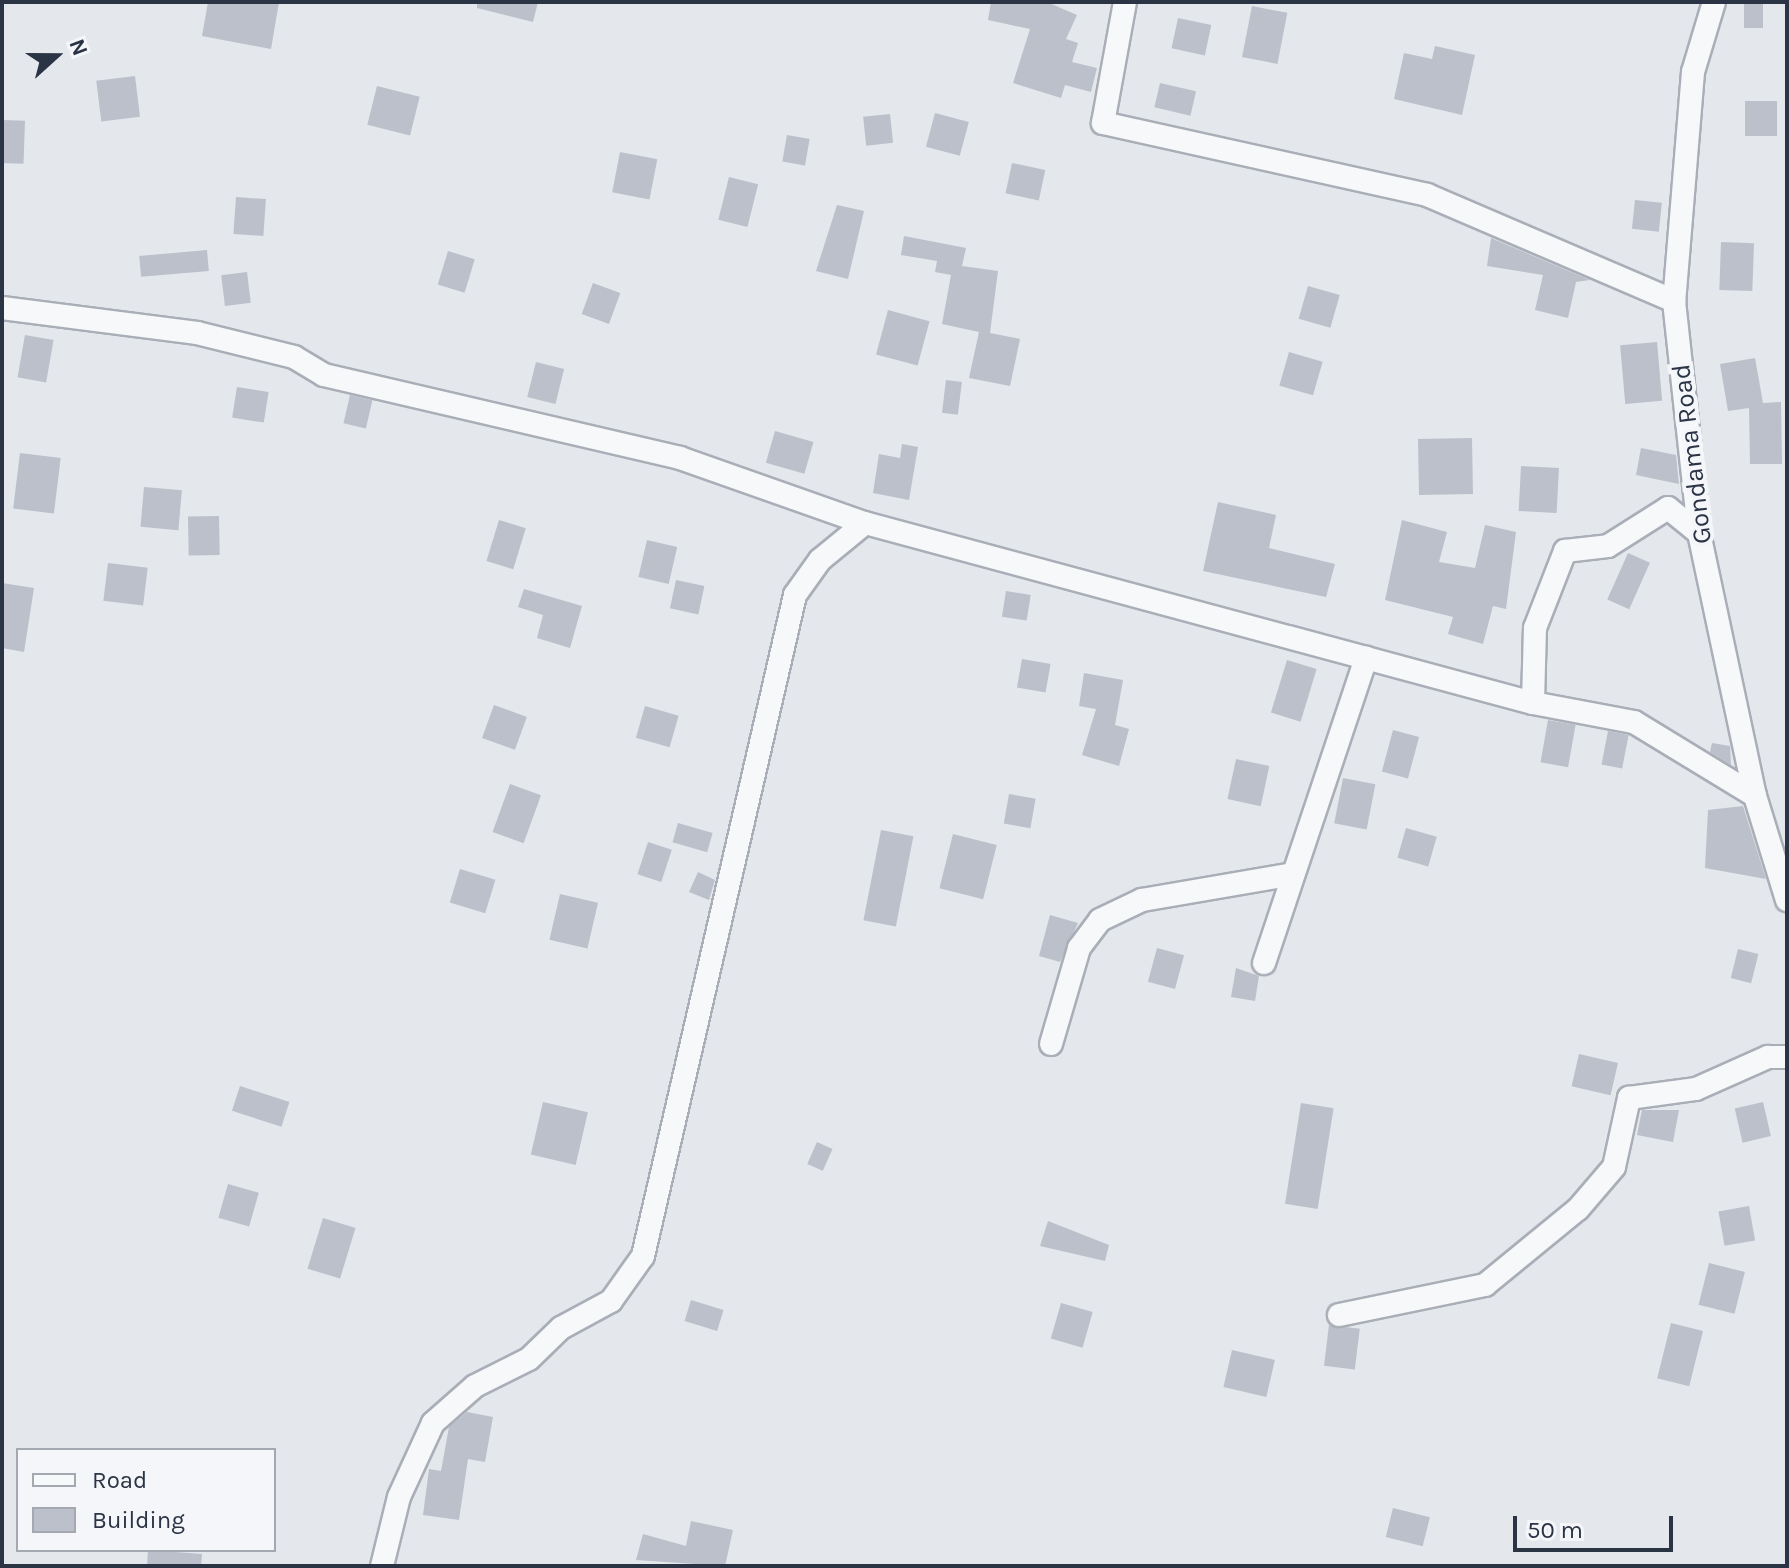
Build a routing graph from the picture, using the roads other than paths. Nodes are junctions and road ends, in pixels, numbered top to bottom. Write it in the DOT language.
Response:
graph roads {
  1 [pos="1125,2"];
  2 [pos="1714,2"];
  3 [pos="1674,301"];
  4 [pos="2,308"];
  5 [pos="865,523"];
  6 [pos="1699,533"];
  7 [pos="1366,658"];
  8 [pos="1533,703"];
  9 [pos="1755,796"];
  10 [pos="1288,875"];
  11 [pos="1787,900"];
  12 [pos="1264,963"];
  13 [pos="1051,1044"];
  14 [pos="1787,1057"];
  15 [pos="1339,1315"];
  16 [pos="382,1566"];
  1 -- 3 [label="street"];
  2 -- 3 [label="street, Gondama Road"];
  3 -- 6 [label="street, Gondama Road"];
  4 -- 5 [label="street"];
  5 -- 7 [label="street"];
  5 -- 16 [label="street"];
  6 -- 8 [label="street"];
  6 -- 9 [label="street, Gondama Road"];
  7 -- 8 [label="street"];
  7 -- 10 [label="street"];
  8 -- 9 [label="street"];
  9 -- 11 [label="street, Gondama Road"];
  10 -- 12 [label="street"];
  10 -- 13 [label="street"];
  14 -- 15 [label="street"];
}
